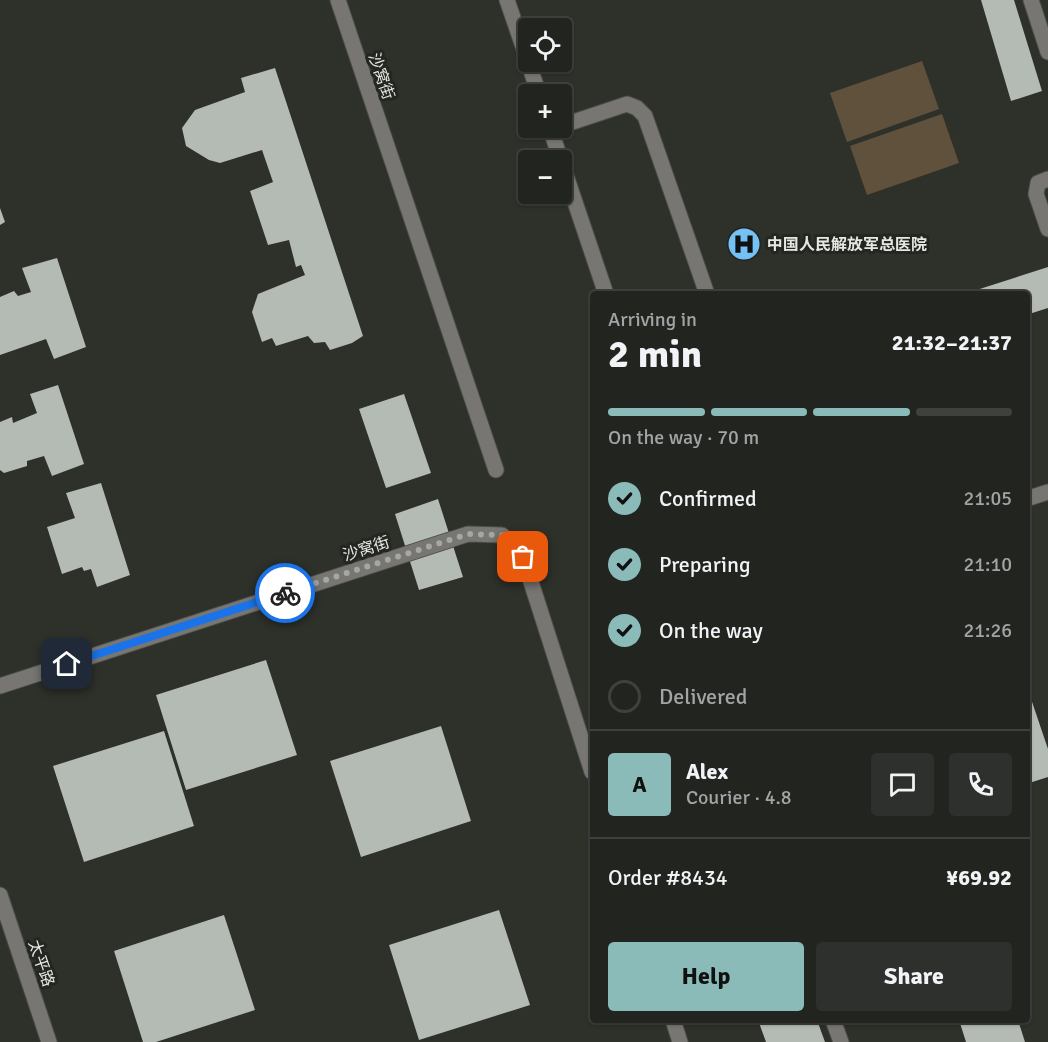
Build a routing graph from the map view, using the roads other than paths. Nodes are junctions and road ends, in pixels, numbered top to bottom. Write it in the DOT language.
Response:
graph roads {
  1 [pos="338,0"];
  2 [pos="507,0"];
  3 [pos="1031,0"];
  4 [pos="518,32"];
  5 [pos="1048,52"];
  6 [pos="572,121"];
  7 [pos="557,138"];
  8 [pos="1048,178"];
  9 [pos="1048,229"];
  10 [pos="605,291"];
  11 [pos="706,291"];
  12 [pos="496,470"];
  13 [pos="1048,492"];
  14 [pos="1030,498"];
  15 [pos="0,686"];
  16 [pos="590,766"];
  17 [pos="0,895"];
  18 [pos="4,920"];
  19 [pos="674,1023"];
  20 [pos="835,1023"];
  21 [pos="49,1042"];
  22 [pos="680,1042"];
  23 [pos="841,1042"];
  1 -- 12 [label="street, 沙窝街"];
  2 -- 4 [label="street"];
  3 -- 5 [label="street"];
  6 -- 11 [label="street"];
  7 -- 10 [label="street"];
  8 -- 9 [label="street"];
  13 -- 14 [label="street"];
  15 -- 16 [label="street, 沙窝街"];
  17 -- 18 [label="street, 太平路"];
  18 -- 21 [label="street, 太平路"];
  19 -- 22 [label="street"];
  20 -- 23 [label="street"];
}
